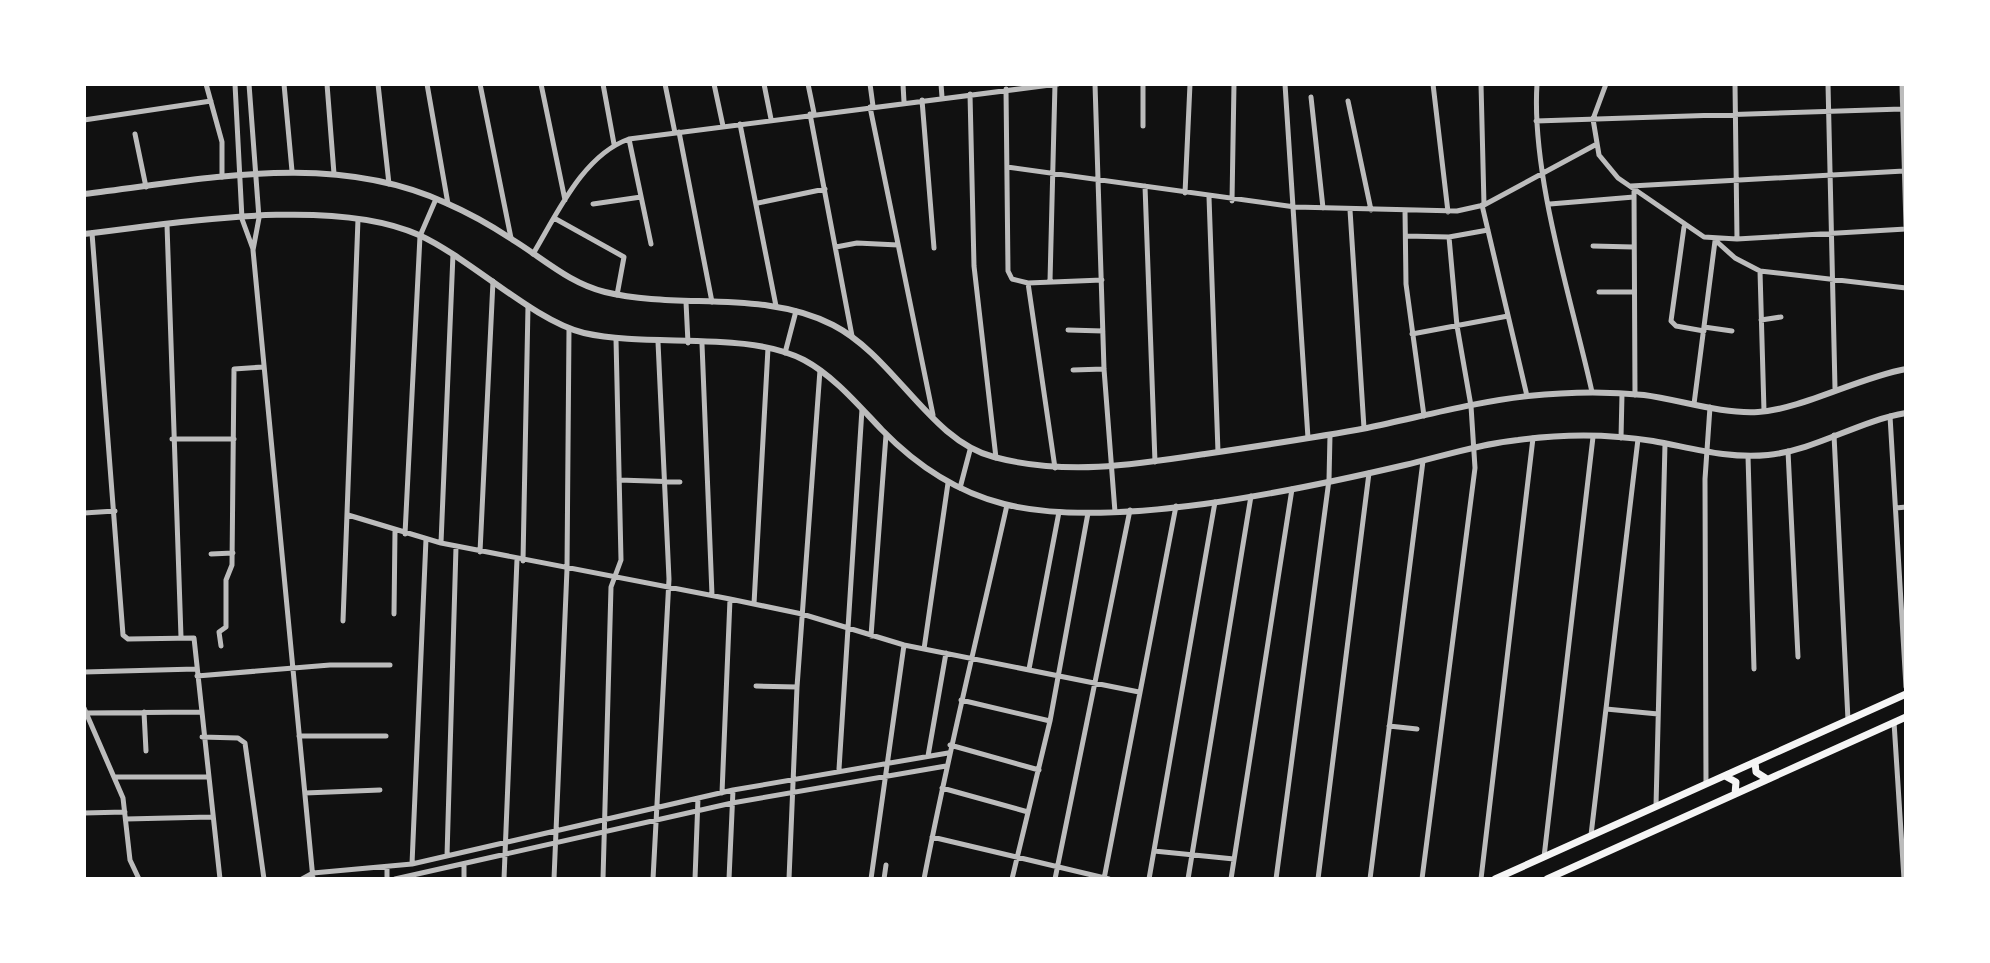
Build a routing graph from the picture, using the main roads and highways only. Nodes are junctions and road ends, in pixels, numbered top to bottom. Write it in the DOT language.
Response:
graph roads {
  1 [pos="1906,694"];
  2 [pos="1906,717"];
  3 [pos="1755,762"];
  4 [pos="1724,776"];
  5 [pos="1767,779"];
  6 [pos="1735,794"];
  7 [pos="1495,879"];
  8 [pos="1547,879"];
  1 -- 3 [label="main road"];
  2 -- 5 [label="main road"];
  3 -- 4 [label="main road"];
  3 -- 5 [label="main road"];
  4 -- 6 [label="main road"];
  4 -- 7 [label="main road"];
  5 -- 6 [label="main road"];
  6 -- 8 [label="main road"];
}
